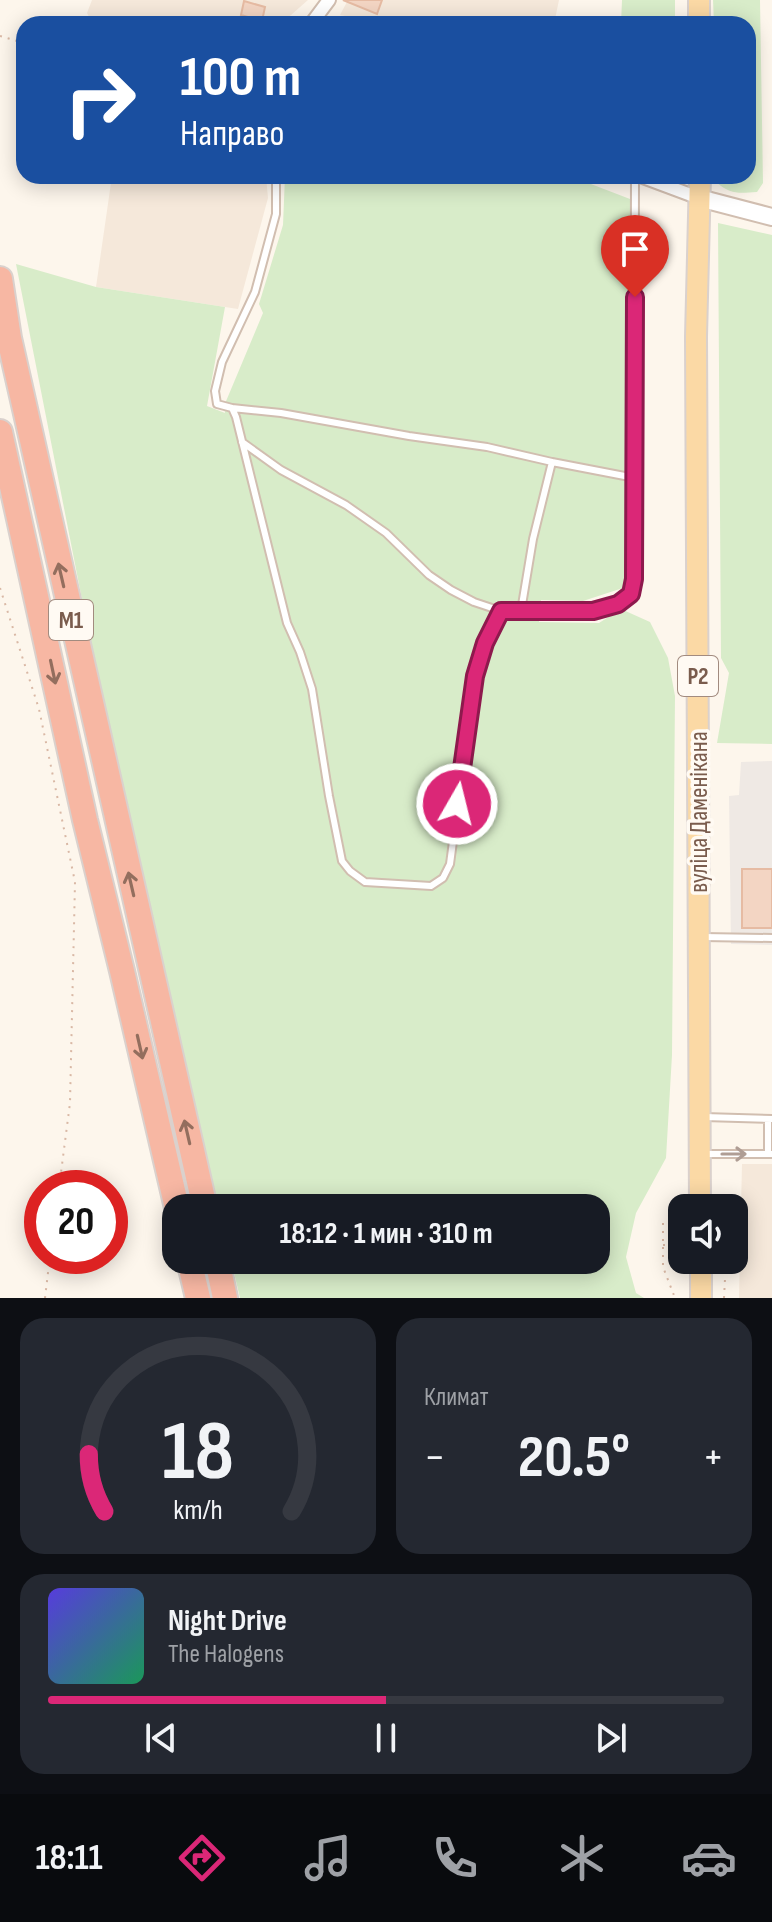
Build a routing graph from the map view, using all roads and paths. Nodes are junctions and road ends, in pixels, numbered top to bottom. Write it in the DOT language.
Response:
graph roads {
  1 [pos="276,184"];
  2 [pos="637,184"];
  3 [pos="660,184"];
  4 [pos="700,184"];
  5 [pos="699,198"];
  6 [pos="772,217"];
  7 [pos="0,279"];
  8 [pos="232,408"];
  9 [pos="0,432"];
  10 [pos="242,442"];
  11 [pos="552,462"];
  12 [pos="635,478"];
  13 [pos="0,588"];
  14 [pos="501,611"];
  15 [pos="521,611"];
  16 [pos="699,936"];
  17 [pos="772,938"];
  18 [pos="700,1117"];
  19 [pos="770,1119"];
  20 [pos="700,1154"];
  21 [pos="770,1154"];
  22 [pos="61,1170"];
  23 [pos="174,1194"];
  24 [pos="202,1194"];
  25 [pos="700,1194"];
  26 [pos="663,1223"];
  27 [pos="663,1245"];
  28 [pos="668,1245"];
  29 [pos="48,1274"];
  30 [pos="192,1274"];
  31 [pos="220,1274"];
  32 [pos="701,1274"];
  33 [pos="725,1274"];
  34 [pos="45,1298"];
  35 [pos="198,1298"];
  36 [pos="225,1298"];
  37 [pos="675,1298"];
  38 [pos="701,1298"];
  39 [pos="724,1298"];
  1 -- 8 [label="lane"];
  2 -- 12 [label="lane"];
  3 -- 5 [label="street"];
  4 -- 5 [label="main road, вуліца Даменікана / Р2"];
  5 -- 6 [label="street"];
  5 -- 16 [label="main road, вуліца Даменікана / Р2"];
  24 -- 7 [label="highway, М1, one-way"];
  8 -- 10 [label="lane"];
  8 -- 11 [label="lane"];
  9 -- 23 [label="highway, М1, one-way"];
  10 -- 14 [label="lane"];
  10 -- 14 [label="lane"];
  11 -- 12 [label="lane"];
  11 -- 15 [label="lane"];
  12 -- 15 [label="lane"];
  13 -- 22 [label="path"];
  14 -- 15 [label="lane"];
  16 -- 17 [label="lane"];
  16 -- 18 [label="main road, вуліца Даменікана / Р2"];
  18 -- 19 [label="lane"];
  18 -- 20 [label="main road, вуліца Даменікана / Р2"];
  19 -- 21 [label="lane"];
  20 -- 21 [label="lane, one-way"];
  20 -- 25 [label="main road, вуліца Даменікана / Р2"];
  26 -- 27 [label="path"];
  27 -- 28 [label="path"];
  27 -- 37 [label="path"];
  29 -- 34 [label="path"];
  30 -- 35 [label="highway"];
  31 -- 36 [label="highway"];
  32 -- 38 [label="main road"];
  33 -- 39 [label="path"];
}
